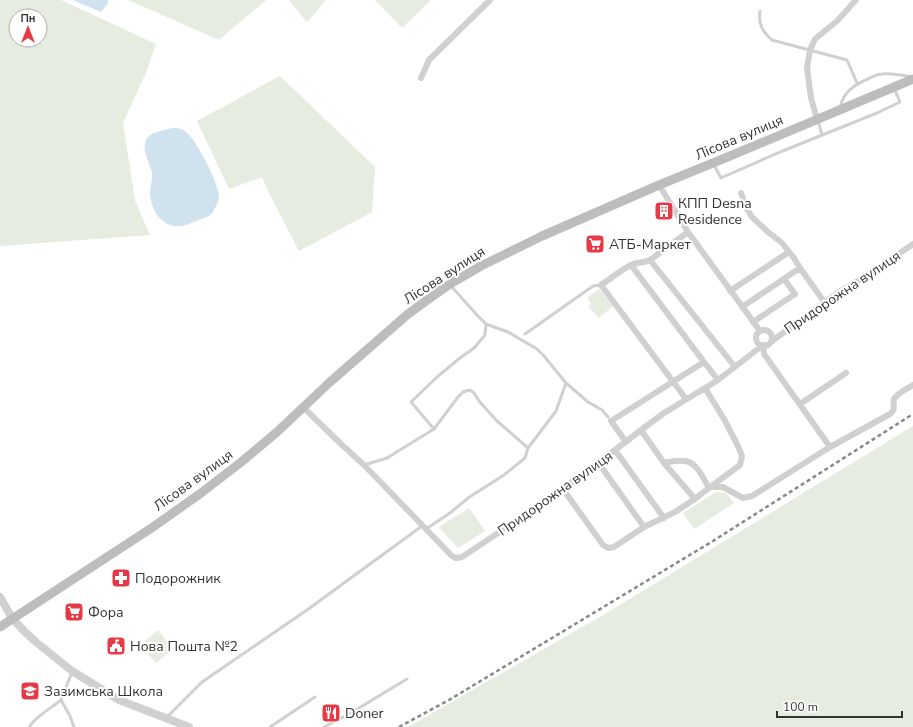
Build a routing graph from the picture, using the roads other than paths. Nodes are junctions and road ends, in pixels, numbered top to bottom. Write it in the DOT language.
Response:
graph roads {
  1 [pos="490,0"];
  2 [pos="856,0"];
  3 [pos="760,11"];
  4 [pos="810,50"];
  5 [pos="421,78"];
  6 [pos="913,78"];
  7 [pos="857,83"];
  8 [pos="894,87"];
  9 [pos="840,110"];
  10 [pos="817,119"];
  11 [pos="822,135"];
  12 [pos="714,163"];
  13 [pos="659,185"];
  14 [pos="741,193"];
  15 [pos="688,232"];
  16 [pos="913,244"];
  17 [pos="789,252"];
  18 [pos="650,260"];
  19 [pos="631,265"];
  20 [pos="800,268"];
  21 [pos="784,278"];
  22 [pos="450,284"];
  23 [pos="600,285"];
  24 [pos="730,291"];
  25 [pos="825,303"];
  26 [pos="742,307"];
  27 [pos="753,322"];
  28 [pos="486,324"];
  29 [pos="760,331"];
  30 [pos="525,334"];
  31 [pos="772,341"];
  32 [pos="763,346"];
  33 [pos="704,362"];
  34 [pos="736,367"];
  35 [pos="846,373"];
  36 [pos="718,380"];
  37 [pos="673,381"];
  38 [pos="566,383"];
  39 [pos="913,385"];
  40 [pos="705,388"];
  41 [pos="686,399"];
  42 [pos="800,404"];
  43 [pos="303,407"];
  44 [pos="608,417"];
  45 [pos="434,430"];
  46 [pos="640,430"];
  47 [pos="626,442"];
  48 [pos="528,448"];
  49 [pos="830,448"];
  50 [pos="615,450"];
  51 [pos="598,462"];
  52 [pos="664,463"];
  53 [pos="364,465"];
  54 [pos="710,487"];
  55 [pos="563,488"];
  56 [pos="696,500"];
  57 [pos="664,518"];
  58 [pos="424,527"];
  59 [pos="644,527"];
  60 [pos="0,597"];
  61 [pos="12,618"];
  62 [pos="0,627"];
  63 [pos="72,671"];
  64 [pos="407,679"];
  65 [pos="315,697"];
  66 [pos="60,700"];
  67 [pos="166,719"];
  68 [pos="184,726"];
  69 [pos="28,727"];
  70 [pos="74,727"];
  71 [pos="270,727"];
  72 [pos="324,727"];
  1 -- 5 [label="street"];
  2 -- 4 [label="street"];
  3 -- 4 [label="lane"];
  4 -- 7 [label="lane"];
  4 -- 10 [label="street"];
  6 -- 7 [label="lane"];
  6 -- 8 [label="main road, Лісова вулиця"];
  7 -- 9 [label="lane"];
  8 -- 9 [label="main road, Лісова вулиця"];
  8 -- 11 [label="lane"];
  9 -- 10 [label="main road, Лісова вулиця"];
  10 -- 11 [label="lane"];
  10 -- 12 [label="main road, Лісова вулиця"];
  11 -- 12 [label="lane"];
  12 -- 13 [label="main road, Лісова вулиця"];
  13 -- 15 [label="street"];
  13 -- 22 [label="main road, Лісова вулиця"];
  14 -- 17 [label="street"];
  15 -- 18 [label="street"];
  15 -- 24 [label="street"];
  16 -- 25 [label="street, Придорожна вулиця"];
  17 -- 20 [label="street"];
  17 -- 24 [label="street"];
  18 -- 19 [label="street"];
  18 -- 34 [label="street"];
  19 -- 23 [label="street"];
  19 -- 33 [label="street"];
  20 -- 21 [label="street"];
  20 -- 25 [label="street"];
  21 -- 26 [label="street"];
  21 -- 27 [label="street"];
  22 -- 28 [label="lane"];
  22 -- 43 [label="main road, Лісова вулиця"];
  23 -- 30 [label="lane"];
  23 -- 37 [label="street"];
  24 -- 26 [label="street"];
  25 -- 31 [label="street, Придорожна вулиця"];
  26 -- 27 [label="street"];
  27 -- 29 [label="street"];
  28 -- 38 [label="lane"];
  28 -- 45 [label="lane"];
  29 -- 31 [label="street"];
  29 -- 32 [label="street"];
  31 -- 32 [label="street"];
  32 -- 34 [label="street, Придорожна вулиця"];
  32 -- 42 [label="street"];
  33 -- 36 [label="street"];
  33 -- 37 [label="street"];
  34 -- 36 [label="street, Придорожна вулиця"];
  35 -- 42 [label="street"];
  36 -- 40 [label="street, Придорожна вулиця"];
  37 -- 41 [label="street"];
  37 -- 47 [label="street"];
  38 -- 44 [label="lane"];
  38 -- 48 [label="lane"];
  39 -- 49 [label="street"];
  40 -- 41 [label="street, Придорожна вулиця"];
  40 -- 54 [label="street"];
  41 -- 46 [label="street, Придорожна вулиця"];
  42 -- 49 [label="street"];
  43 -- 53 [label="street, Придорожна вулиця"];
  43 -- 61 [label="main road, Лісова вулиця"];
  45 -- 48 [label="lane"];
  45 -- 53 [label="lane"];
  46 -- 47 [label="street, Придорожна вулиця"];
  46 -- 52 [label="street"];
  47 -- 50 [label="street, Придорожна вулиця"];
  48 -- 58 [label="lane"];
  49 -- 54 [label="street"];
  50 -- 51 [label="street, Придорожна вулиця"];
  50 -- 57 [label="street"];
  51 -- 55 [label="street, Придорожна вулиця"];
  51 -- 59 [label="street"];
  52 -- 54 [label="street"];
  52 -- 56 [label="street"];
  53 -- 58 [label="street, Придорожна вулиця"];
  54 -- 56 [label="street"];
  55 -- 58 [label="street, Придорожна вулиця"];
  55 -- 59 [label="street"];
  56 -- 57 [label="street"];
  57 -- 59 [label="street"];
  58 -- 67 [label="lane"];
  60 -- 61 [label="street"];
  61 -- 62 [label="main road, Лісова вулиця"];
  61 -- 63 [label="street"];
  63 -- 66 [label="lane"];
  63 -- 67 [label="street"];
  64 -- 72 [label="lane"];
  65 -- 71 [label="lane"];
  66 -- 69 [label="lane"];
  66 -- 70 [label="lane"];
  67 -- 68 [label="street"];
}
